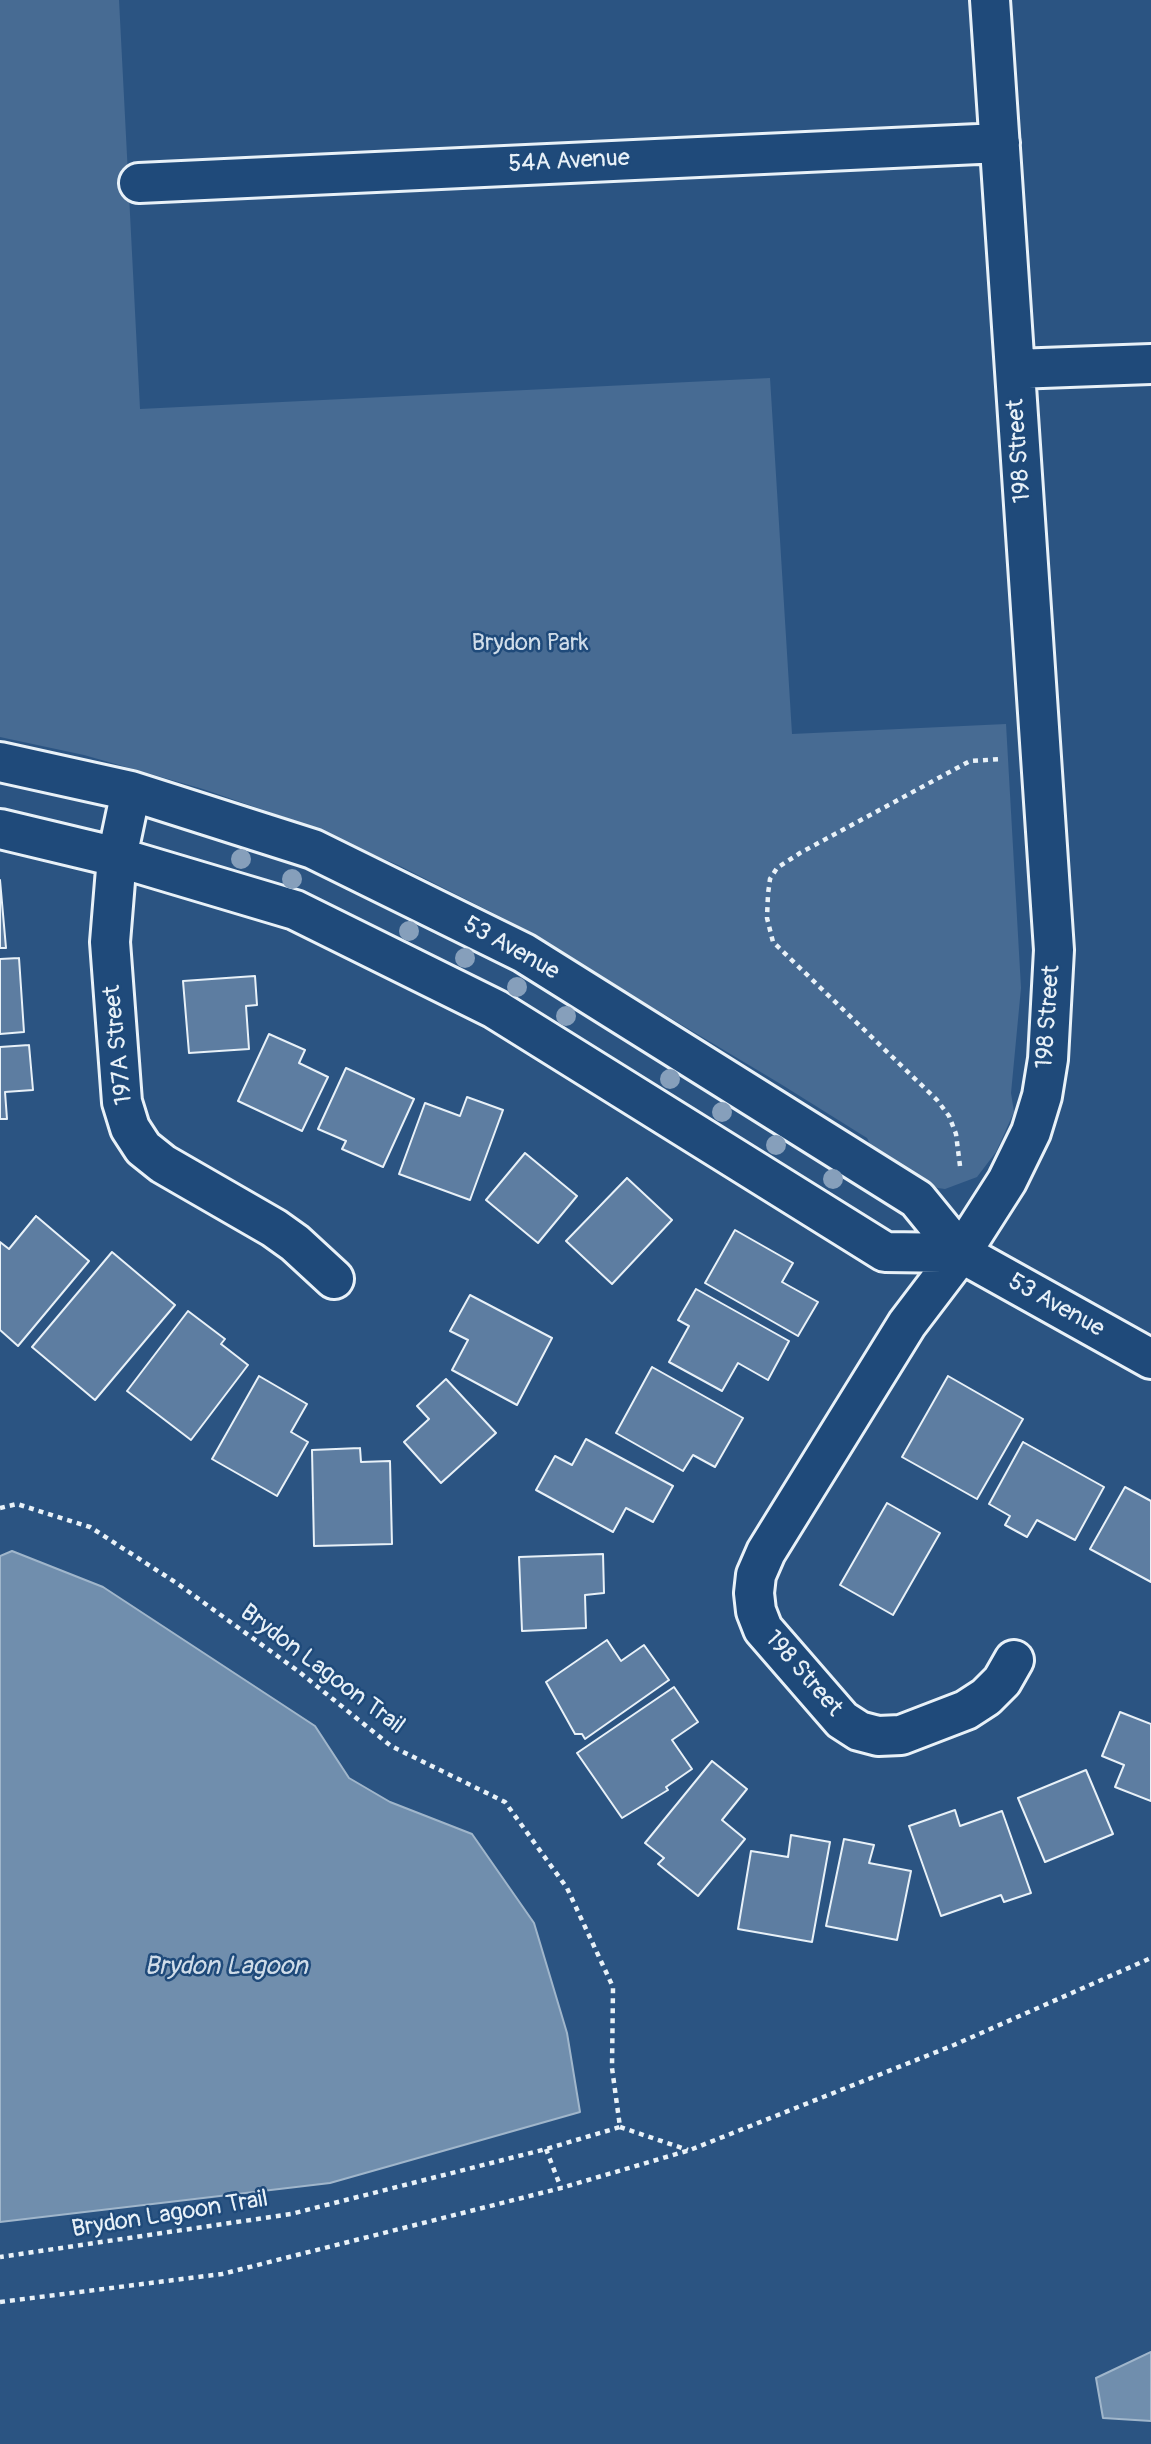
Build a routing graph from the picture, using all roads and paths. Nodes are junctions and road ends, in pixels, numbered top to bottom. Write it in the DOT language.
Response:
graph roads {
  1 [pos="990,0"];
  2 [pos="1000,143"];
  3 [pos="139,183"];
  4 [pos="1151,364"];
  5 [pos="1015,369"];
  6 [pos="1041,757"];
  7 [pos="0,762"];
  8 [pos="131,791"];
  9 [pos="0,829"];
  10 [pos="117,857"];
  11 [pos="960,1166"];
  12 [pos="961,1253"];
  13 [pos="334,1279"];
  14 [pos="1151,1359"];
  15 [pos="0,1508"];
  16 [pos="1014,1660"];
  17 [pos="1151,1958"];
  18 [pos="620,2126"];
  19 [pos="546,2149"];
  20 [pos="690,2150"];
  21 [pos="561,2188"];
  22 [pos="0,2257"];
  23 [pos="0,2302"];
  1 -- 2 [label="street, 198 Street"];
  2 -- 3 [label="street, 54A Avenue"];
  2 -- 5 [label="street, 198 Street"];
  4 -- 5 [label="street"];
  5 -- 6 [label="street, 198 Street"];
  6 -- 11 [label="path"];
  6 -- 12 [label="street, 198 Street"];
  7 -- 8 [label="street, 53 Avenue"];
  8 -- 10 [label="street, 197A Street"];
  8 -- 12 [label="street, 53 Avenue"];
  9 -- 10 [label="street, 53 Avenue"];
  10 -- 12 [label="street, 53 Avenue"];
  10 -- 13 [label="street, 197A Street"];
  12 -- 14 [label="street, 53 Avenue"];
  12 -- 16 [label="street, 198 Street"];
  15 -- 18 [label="path, Brydon Lagoon Trail"];
  17 -- 20 [label="path"];
  18 -- 19 [label="path, Brydon Lagoon Trail"];
  18 -- 20 [label="path"];
  19 -- 21 [label="path"];
  19 -- 22 [label="path, Brydon Lagoon Trail"];
  20 -- 21 [label="path"];
  21 -- 23 [label="path"];
}
